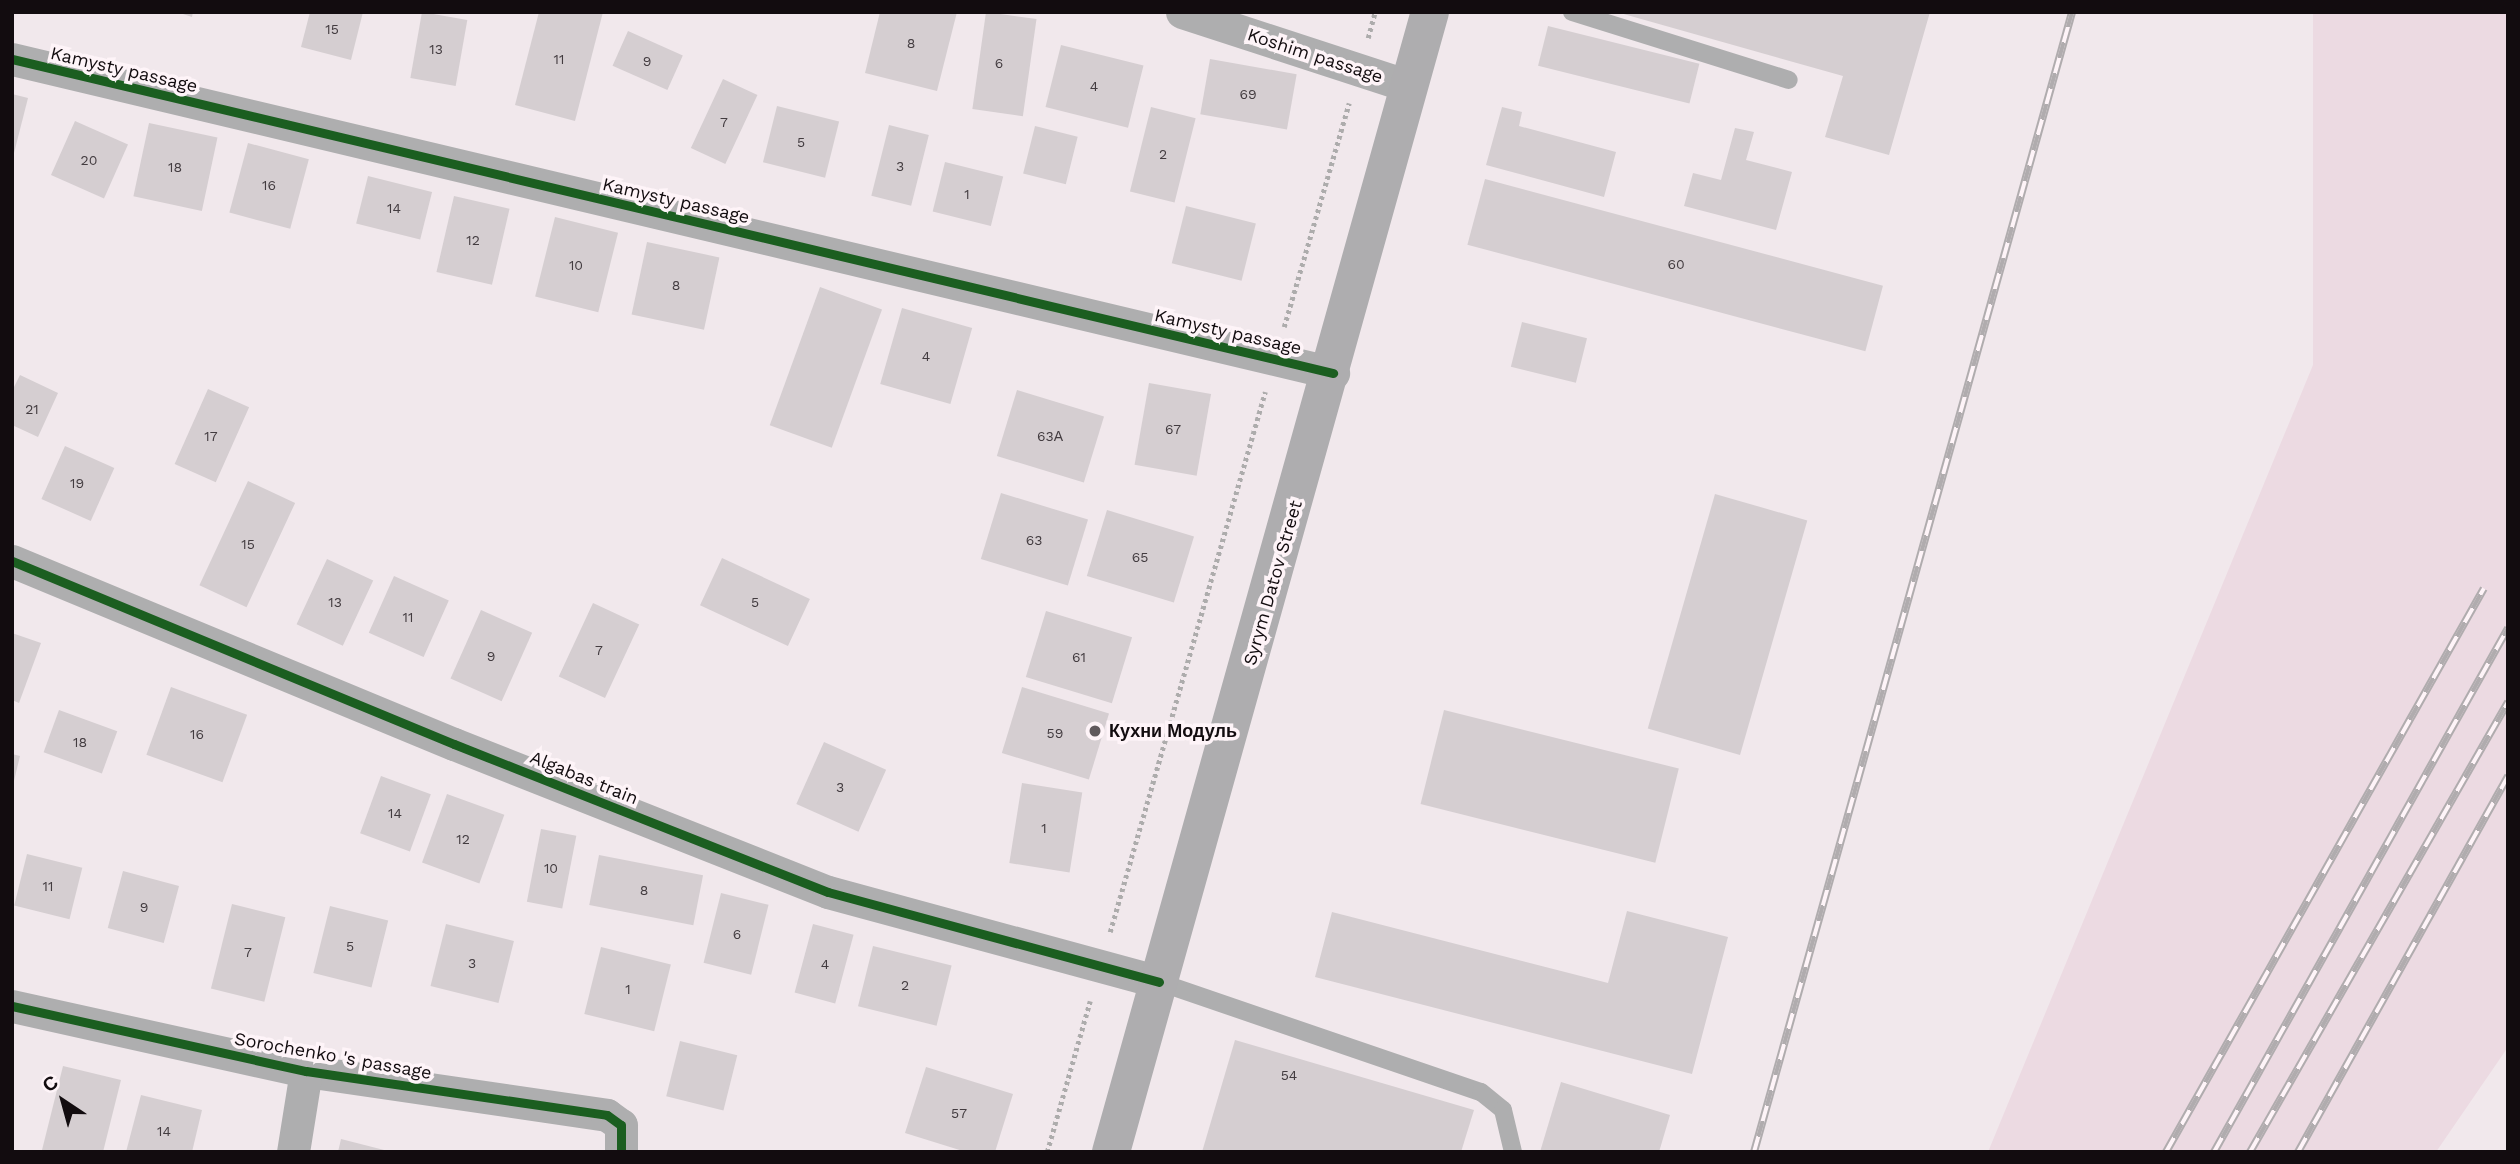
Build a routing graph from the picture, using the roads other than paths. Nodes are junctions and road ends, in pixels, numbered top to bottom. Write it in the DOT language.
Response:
graph roads {
  1 [pos="1182,12"];
  2 [pos="1430,12"];
  3 [pos="1572,12"];
  4 [pos="12,59"];
  5 [pos="1789,80"];
  6 [pos="1408,86"];
  7 [pos="1333,373"];
  8 [pos="12,561"];
  9 [pos="1159,982"];
  10 [pos="12,1006"];
  11 [pos="306,1071"];
  12 [pos="293,1152"];
  13 [pos="621,1152"];
  14 [pos="1111,1152"];
  15 [pos="1513,1152"];
  1 -- 6 [label="street, Koshim passage"];
  2 -- 6 [label="main road, Syrym Datov Street"];
  3 -- 5 [label="lane"];
  4 -- 7 [label="street, Kamysty passage"];
  6 -- 7 [label="main road, Syrym Datov Street"];
  7 -- 9 [label="main road, Syrym Datov Street"];
  8 -- 9 [label="street, Algabas train"];
  9 -- 14 [label="main road, Syrym Datov Street"];
  9 -- 15 [label="lane"];
  10 -- 11 [label="street, Sorochenko 's passage"];
  11 -- 12 [label="street"];
  11 -- 13 [label="street, Sorochenko 's passage"];
}
